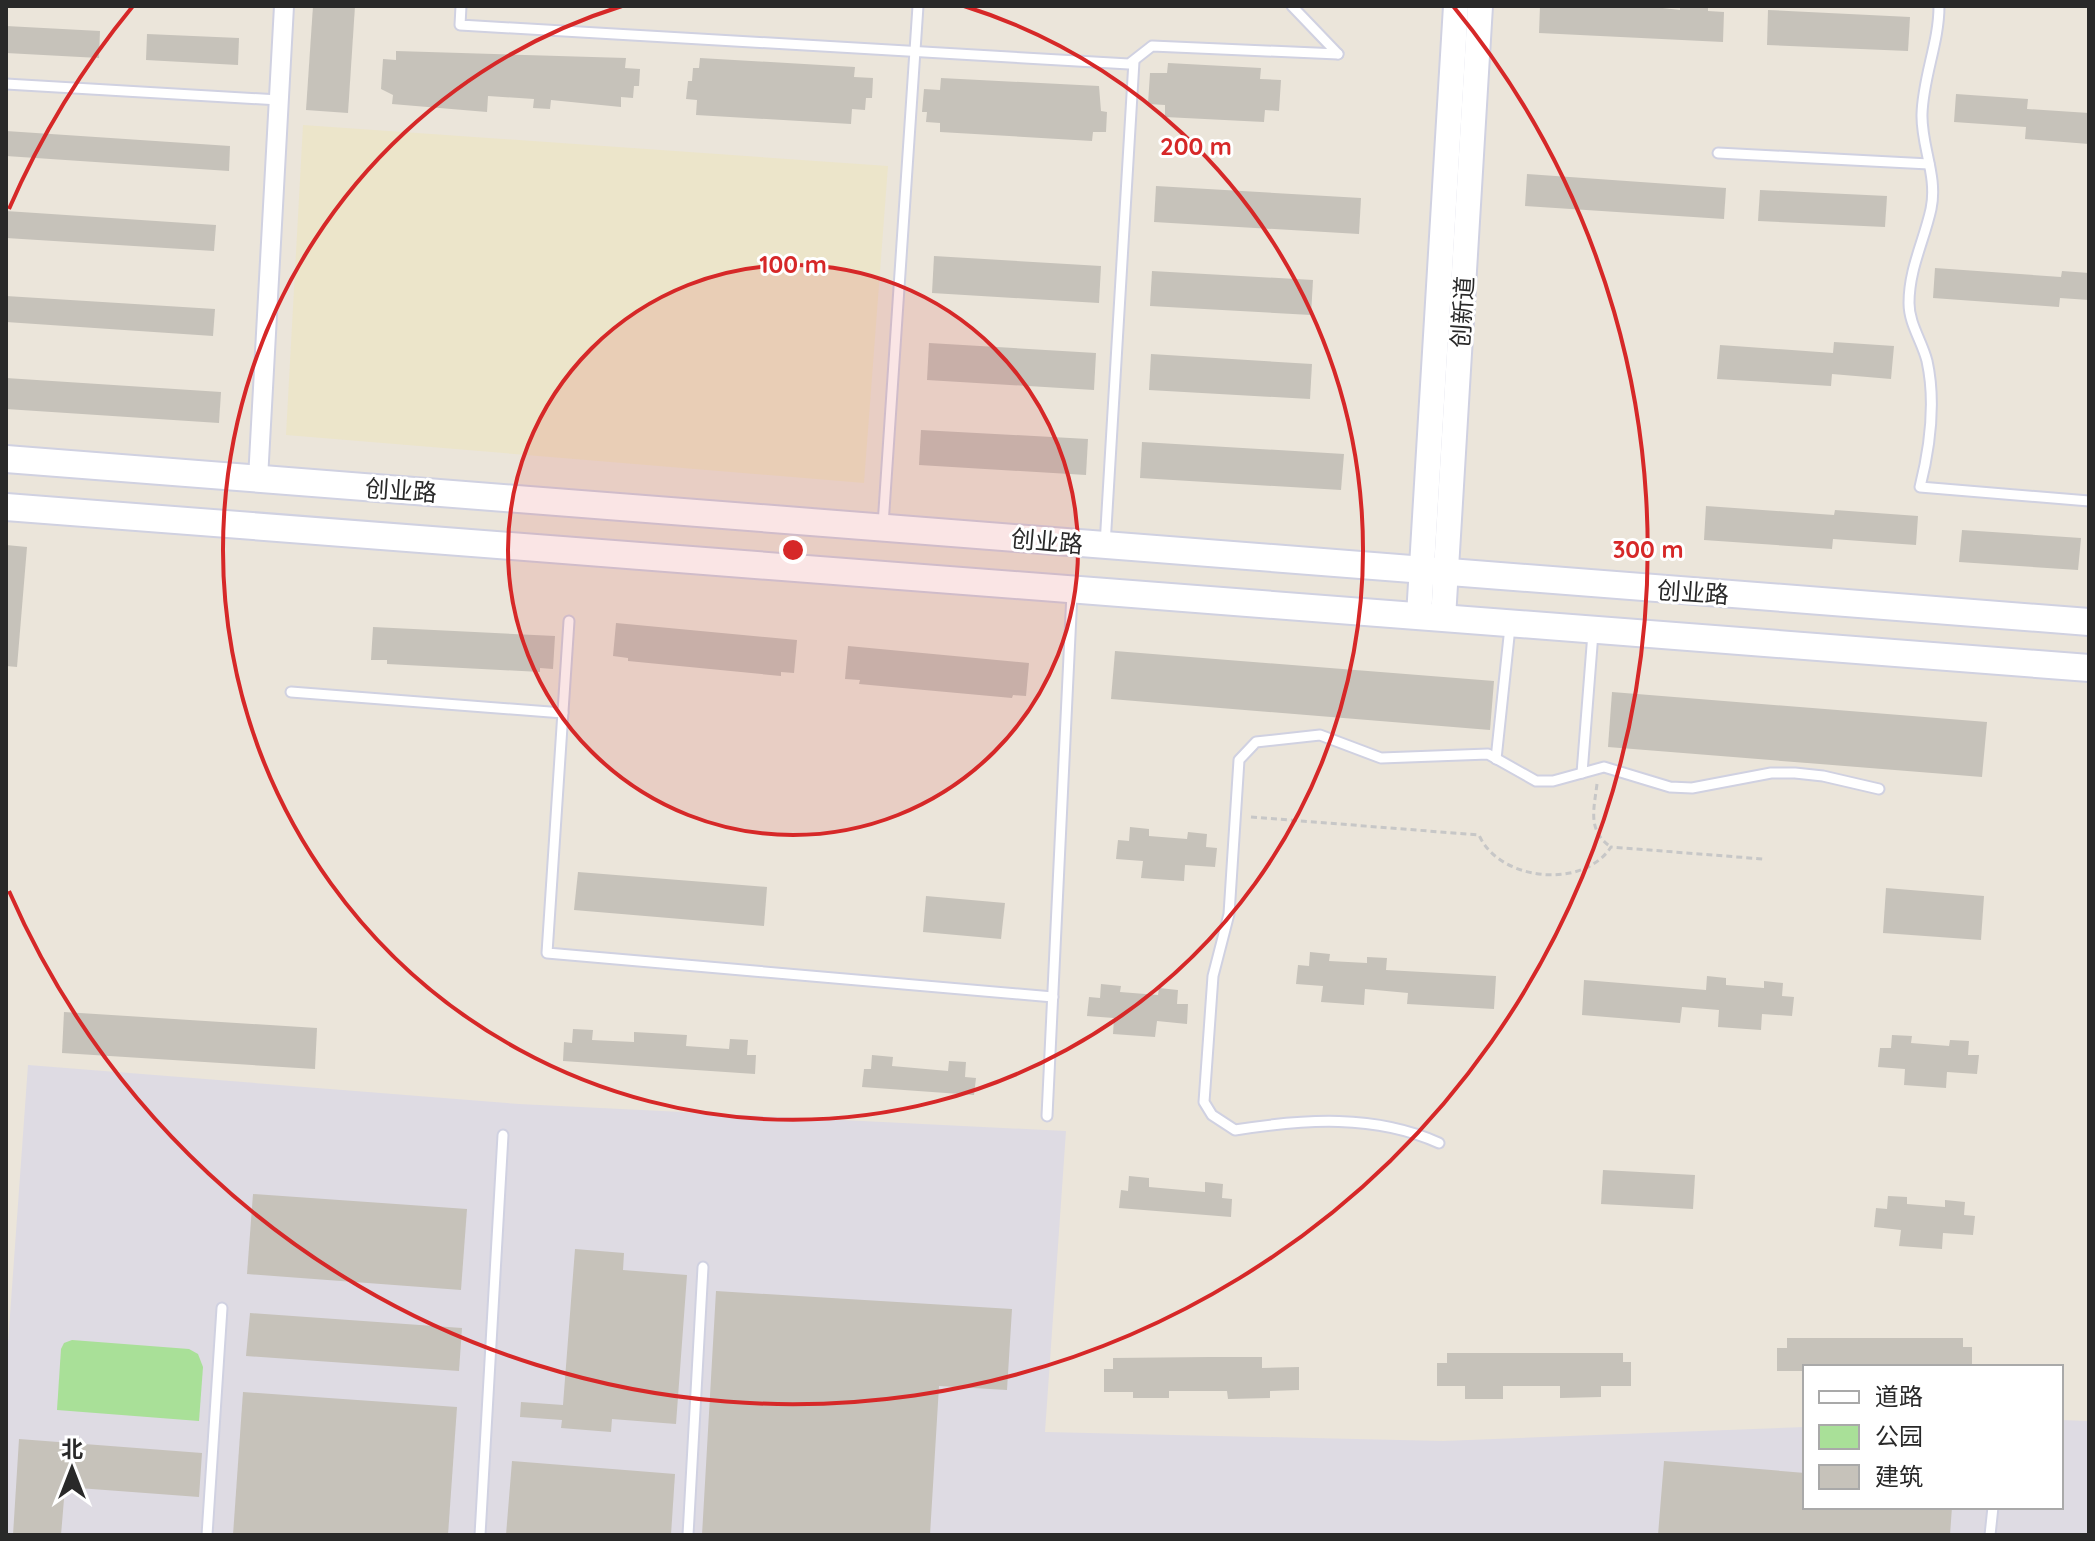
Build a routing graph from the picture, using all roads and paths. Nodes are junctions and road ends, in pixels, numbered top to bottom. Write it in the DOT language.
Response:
graph roads {
  1 [pos="284,6"];
  2 [pos="461,6"];
  3 [pos="918,6"];
  4 [pos="1292,6"];
  5 [pos="1456,6"];
  6 [pos="1480,6"];
  7 [pos="1939,6"];
  8 [pos="915,54"];
  9 [pos="1134,61"];
  10 [pos="6,84"];
  11 [pos="279,100"];
  12 [pos="1718,153"];
  13 [pos="1929,164"];
  14 [pos="6,459"];
  15 [pos="258,479"];
  16 [pos="2089,501"];
  17 [pos="6,507"];
  18 [pos="883,528"];
  19 [pos="1105,546"];
  20 [pos="1434,572"];
  21 [pos="1072,590"];
  22 [pos="1431,617"];
  23 [pos="569,621"];
  24 [pos="2089,622"];
  25 [pos="1510,623"];
  26 [pos="1593,630"];
  27 [pos="2089,668"];
  28 [pos="291,692"];
  29 [pos="563,713"];
  30 [pos="1496,759"];
  31 [pos="1598,768"];
  32 [pos="1582,773"];
  33 [pos="1879,789"];
  34 [pos="1235,815"];
  35 [pos="1611,847"];
  36 [pos="1763,859"];
  37 [pos="1053,997"];
  38 [pos="1047,1116"];
  39 [pos="503,1135"];
  40 [pos="1439,1143"];
  41 [pos="703,1267"];
  42 [pos="222,1308"];
  43 [pos="1993,1509"];
  44 [pos="207,1535"];
  45 [pos="480,1535"];
  46 [pos="688,1535"];
  47 [pos="1990,1535"];
  1 -- 11 [label="street"];
  2 -- 8 [label="lane"];
  3 -- 8 [label="lane"];
  4 -- 9 [label="lane"];
  5 -- 20 [label="street, 创新道"];
  6 -- 20 [label="street, 创新道"];
  7 -- 13 [label="lane"];
  8 -- 9 [label="lane"];
  8 -- 18 [label="lane"];
  9 -- 19 [label="lane"];
  10 -- 11 [label="lane"];
  11 -- 15 [label="street"];
  12 -- 13 [label="lane"];
  13 -- 16 [label="lane"];
  14 -- 15 [label="main road, 创业路"];
  15 -- 18 [label="main road, 创业路"];
  17 -- 21 [label="main road, 创业路"];
  18 -- 19 [label="main road, 创业路"];
  19 -- 20 [label="main road, 创业路"];
  20 -- 22 [label="street, 创新道"];
  20 -- 24 [label="main road, 创业路"];
  21 -- 22 [label="main road, 创业路"];
  21 -- 37 [label="lane"];
  22 -- 25 [label="main road, 创业路"];
  23 -- 29 [label="lane"];
  25 -- 26 [label="main road, 创业路"];
  25 -- 30 [label="lane"];
  26 -- 27 [label="main road, 创业路"];
  26 -- 32 [label="lane"];
  28 -- 29 [label="lane"];
  29 -- 37 [label="lane"];
  30 -- 32 [label="lane"];
  30 -- 34 [label="lane"];
  31 -- 32 [label="lane"];
  31 -- 33 [label="lane"];
  31 -- 35 [label="path"];
  34 -- 35 [label="path"];
  34 -- 40 [label="lane"];
  35 -- 36 [label="path"];
  37 -- 38 [label="lane"];
  39 -- 45 [label="lane"];
  41 -- 46 [label="lane"];
  42 -- 44 [label="lane"];
  43 -- 47 [label="lane"];
}
